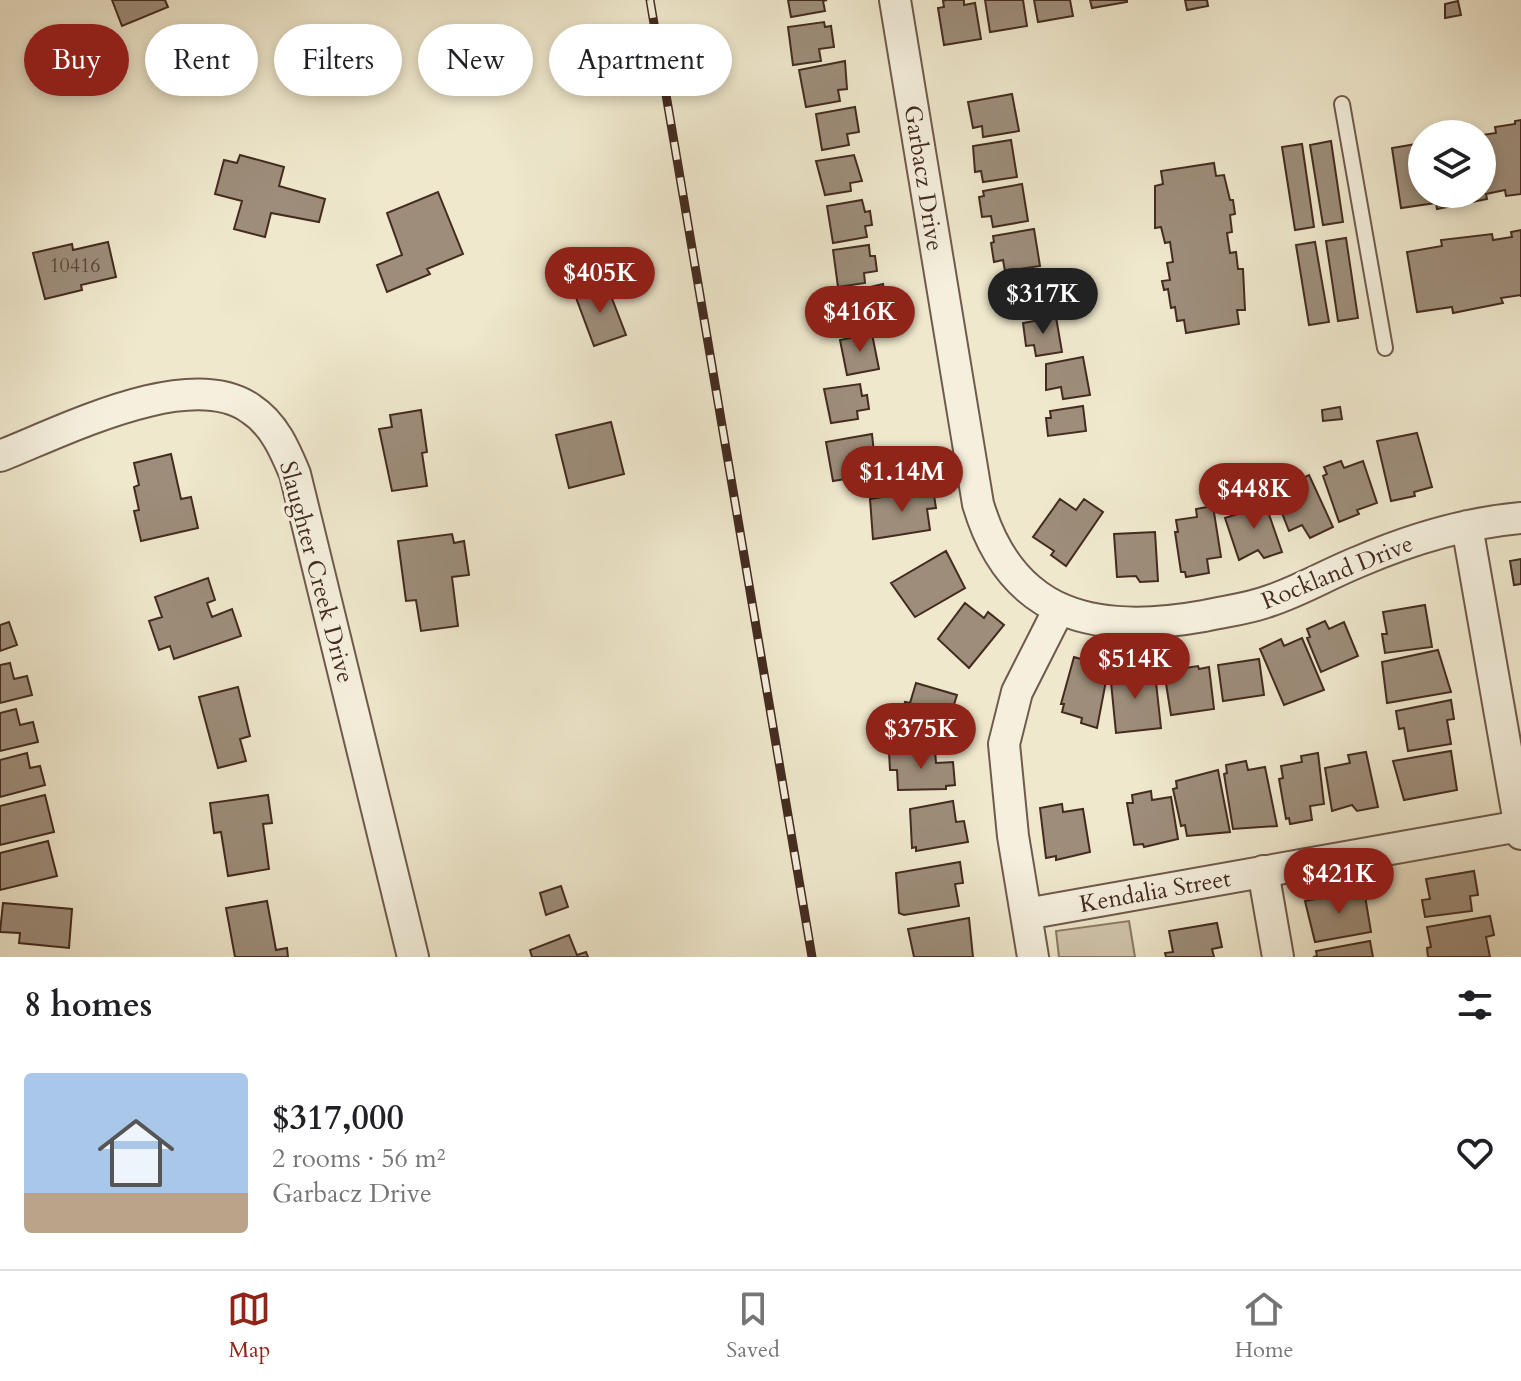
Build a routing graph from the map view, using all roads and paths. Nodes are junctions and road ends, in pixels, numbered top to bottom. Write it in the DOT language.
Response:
graph roads {
  1 [pos="895,0"];
  2 [pos="1342,104"];
  3 [pos="1385,348"];
  4 [pos="0,456"];
  5 [pos="1521,518"];
  6 [pos="1467,526"];
  7 [pos="1059,609"];
  8 [pos="1520,830"];
  9 [pos="1263,871"];
  10 [pos="1026,914"];
  11 [pos="413,957"];
  12 [pos="1033,957"];
  13 [pos="1278,957"];
  1 -- 7 [label="street, Garbacz Drive"];
  2 -- 3 [label="lane"];
  4 -- 11 [label="street, Slaughter Creek Drive"];
  5 -- 6 [label="street, Rockland Drive"];
  6 -- 7 [label="street, Rockland Drive"];
  6 -- 8 [label="street"];
  7 -- 10 [label="street"];
  8 -- 9 [label="street, Kendalia Street"];
  9 -- 10 [label="street, Kendalia Street"];
  9 -- 13 [label="street"];
  10 -- 12 [label="street"];
}
